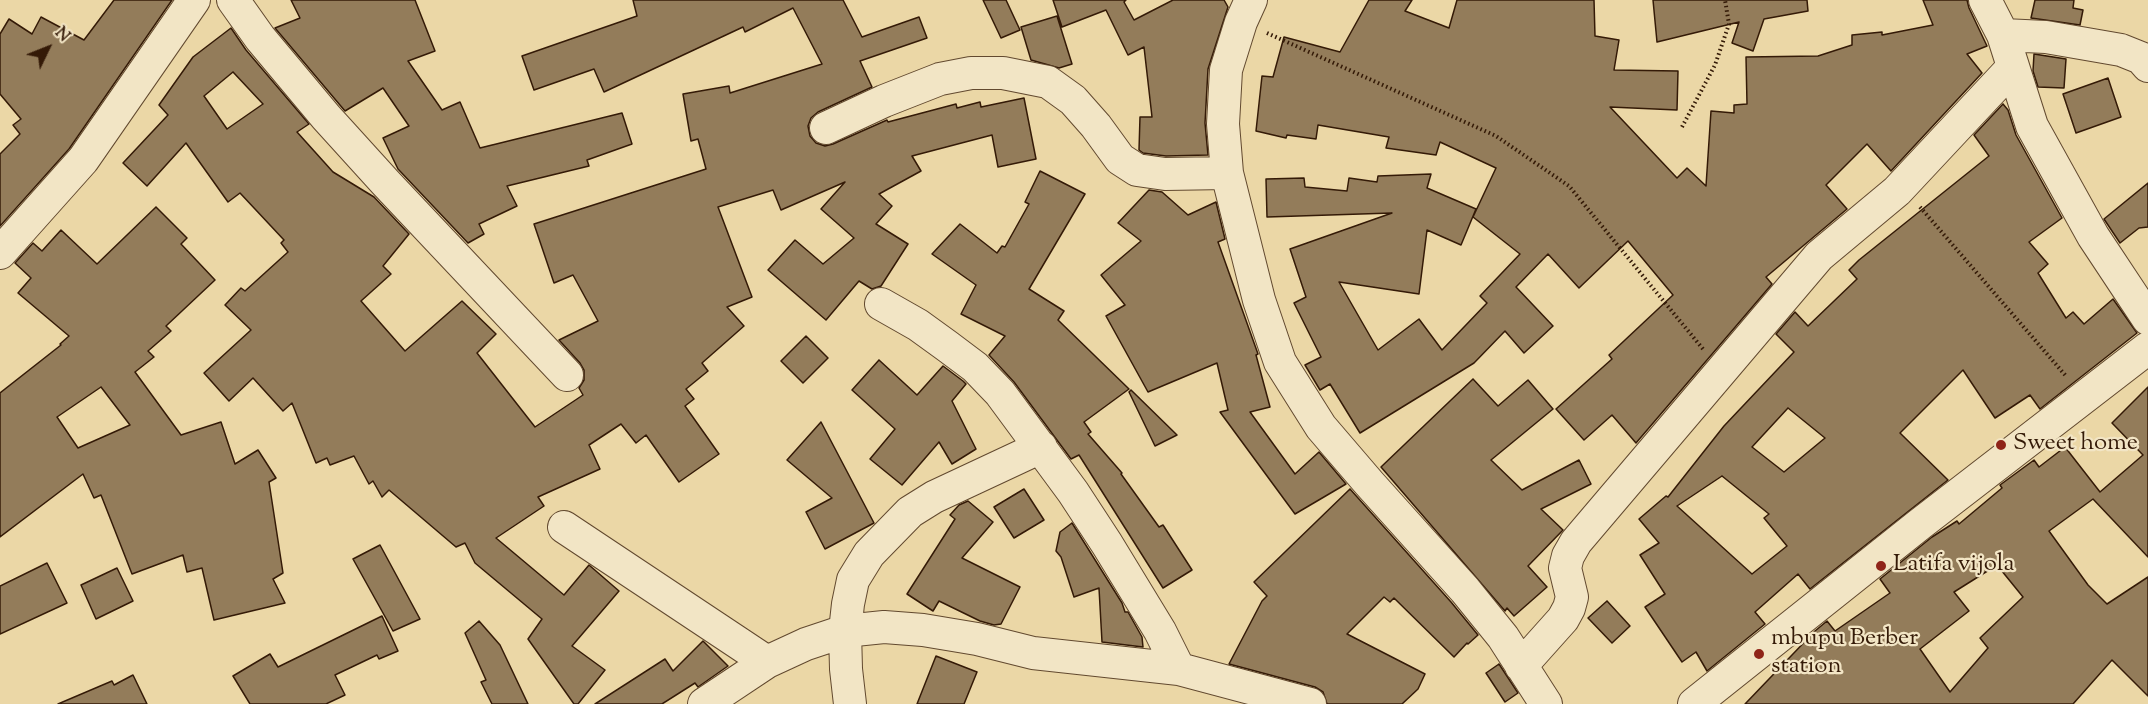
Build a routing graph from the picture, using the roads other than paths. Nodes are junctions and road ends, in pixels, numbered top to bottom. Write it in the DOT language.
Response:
graph roads {
  1 [pos="194,0"];
  2 [pos="233,0"];
  3 [pos="1985,0"];
  4 [pos="1246,11"];
  5 [pos="2003,34"];
  6 [pos="2148,66"];
  7 [pos="2013,67"];
  8 [pos="826,128"];
  9 [pos="1227,174"];
  10 [pos="0,253"];
  11 [pos="881,304"];
  12 [pos="2148,319"];
  13 [pos="2148,348"];
  14 [pos="567,375"];
  15 [pos="1041,447"];
  16 [pos="564,527"];
  17 [pos="845,631"];
  18 [pos="766,662"];
  19 [pos="1521,666"];
  20 [pos="1179,669"];
  21 [pos="704,704"];
  22 [pos="850,704"];
  23 [pos="1310,704"];
  24 [pos="1546,704"];
  25 [pos="1694,704"];
  1 -- 10 [label="street"];
  2 -- 14 [label="street"];
  3 -- 5 [label="street"];
  4 -- 9 [label="street"];
  5 -- 6 [label="street"];
  5 -- 7 [label="street"];
  7 -- 12 [label="street"];
  7 -- 19 [label="street"];
  8 -- 9 [label="street"];
  9 -- 19 [label="street"];
  11 -- 15 [label="street"];
  13 -- 25 [label="street"];
  15 -- 17 [label="street"];
  15 -- 20 [label="street"];
  16 -- 18 [label="street"];
  17 -- 18 [label="street"];
  17 -- 20 [label="street"];
  17 -- 22 [label="street"];
  18 -- 21 [label="street"];
  19 -- 24 [label="street"];
  20 -- 23 [label="street"];
}
